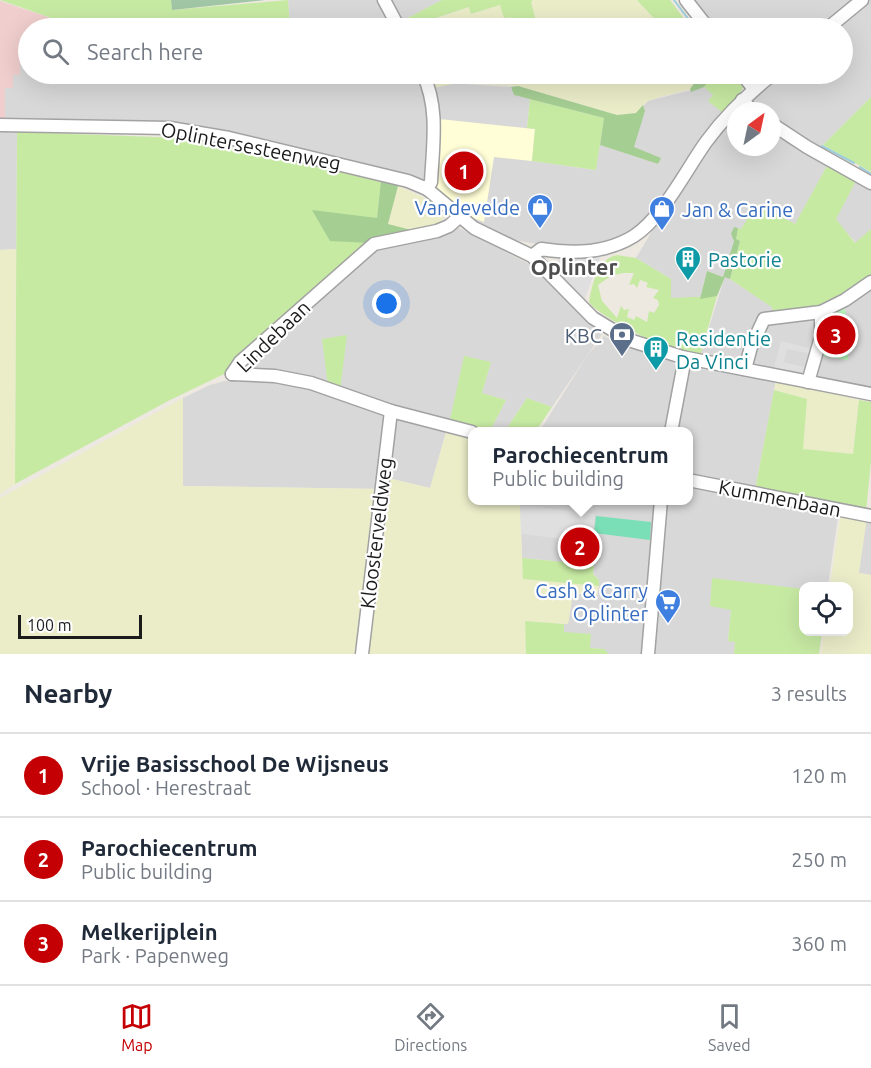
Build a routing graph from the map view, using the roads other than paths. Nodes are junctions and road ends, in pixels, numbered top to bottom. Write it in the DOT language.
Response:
graph roads {
  1 [pos="384,0"];
  2 [pos="686,0"];
  3 [pos="862,0"];
  4 [pos="394,18"];
  5 [pos="700,18"];
  6 [pos="840,18"];
  7 [pos="427,84"];
  8 [pos="750,84"];
  9 [pos="760,84"];
  10 [pos="754,89"];
  11 [pos="742,100"];
  12 [pos="0,125"];
  13 [pos="781,130"];
  14 [pos="871,183"];
  15 [pos="427,189"];
  16 [pos="459,217"];
  17 [pos="532,256"];
  18 [pos="871,282"];
  19 [pos="821,312"];
  20 [pos="685,358"];
  21 [pos="745,369"];
  22 [pos="808,382"];
  23 [pos="871,394"];
  24 [pos="391,411"];
  25 [pos="672,427"];
  26 [pos="468,431"];
  27 [pos="693,481"];
  28 [pos="661,505"];
  29 [pos="871,516"];
  30 [pos="362,654"];
  31 [pos="648,654"];
  1 -- 4 [label="street"];
  2 -- 5 [label="street"];
  3 -- 6 [label="street"];
  7 -- 15 [label="street"];
  8 -- 10 [label="street"];
  9 -- 10 [label="street"];
  10 -- 11 [label="street"];
  11 -- 17 [label="street"];
  12 -- 15 [label="street, Oplintersesteenweg"];
  13 -- 14 [label="street"];
  15 -- 16 [label="street"];
  16 -- 17 [label="street"];
  16 -- 24 [label="street, Lindebaan"];
  17 -- 20 [label="street"];
  18 -- 19 [label="street"];
  19 -- 21 [label="street"];
  19 -- 22 [label="street"];
  20 -- 21 [label="street"];
  20 -- 25 [label="street"];
  21 -- 22 [label="street"];
  22 -- 23 [label="street"];
  24 -- 26 [label="street, Lindebaan"];
  24 -- 30 [label="street, Kloosterveldweg"];
  27 -- 29 [label="street, Kummenbaan"];
  28 -- 31 [label="street"];
}
